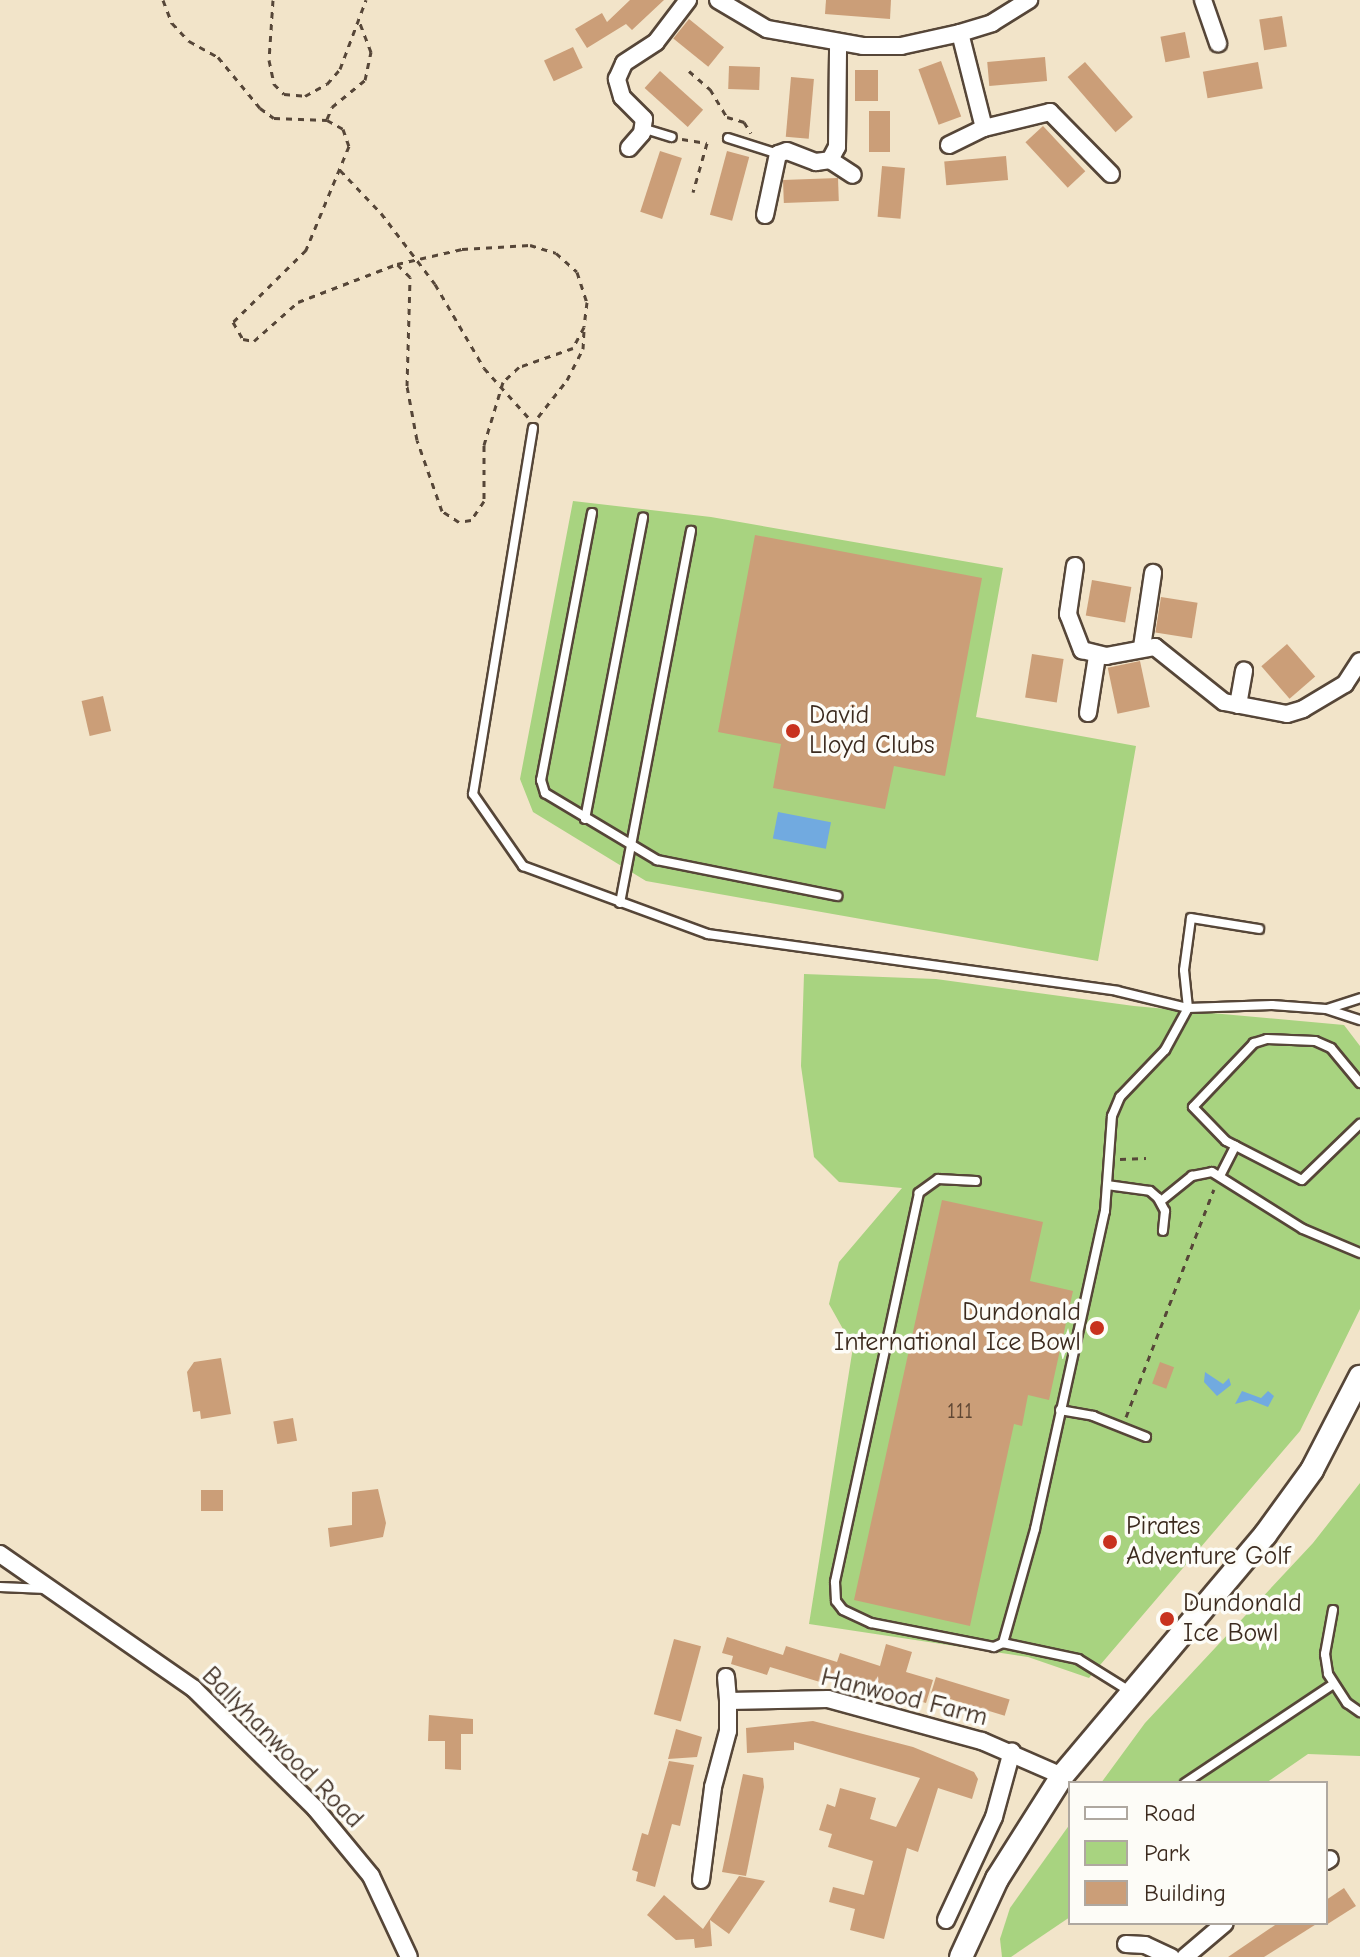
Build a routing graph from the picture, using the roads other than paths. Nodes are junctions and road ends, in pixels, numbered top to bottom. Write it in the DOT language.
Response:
graph roads {
  1 [pos="688,0"];
  2 [pos="1029,0"];
  3 [pos="1203,0"];
  4 [pos="728,3"];
  5 [pos="960,33"];
  6 [pos="1218,43"];
  7 [pos="838,44"];
  8 [pos="642,128"];
  9 [pos="984,128"];
  10 [pos="672,137"];
  11 [pos="728,138"];
  12 [pos="949,145"];
  13 [pos="629,148"];
  14 [pos="778,154"];
  15 [pos="830,160"];
  16 [pos="1111,174"];
  17 [pos="853,175"];
  18 [pos="765,215"];
  19 [pos="533,428"];
  20 [pos="592,513"];
  21 [pos="643,518"];
  22 [pos="691,531"];
  23 [pos="1075,566"];
  24 [pos="1153,573"];
  25 [pos="1142,647"];
  26 [pos="1097,656"];
  27 [pos="1360,661"];
  28 [pos="1244,671"];
  29 [pos="1238,705"];
  30 [pos="1088,713"];
  31 [pos="585,819"];
  32 [pos="632,844"];
  33 [pos="837,896"];
  34 [pos="620,903"];
  35 [pos="1259,929"];
  36 [pos="1360,998"];
  37 [pos="1188,1008"];
  38 [pos="1326,1009"];
  39 [pos="1360,1020"];
  40 [pos="1360,1083"];
  41 [pos="1360,1124"];
  42 [pos="1235,1146"];
  43 [pos="1220,1176"];
  44 [pos="976,1181"];
  45 [pos="1107,1185"];
  46 [pos="1161,1201"];
  47 [pos="1163,1231"];
  48 [pos="1360,1253"];
  49 [pos="1360,1377"];
  50 [pos="1060,1410"];
  51 [pos="1146,1437"];
  52 [pos="0,1554"];
  53 [pos="0,1587"];
  54 [pos="51,1590"];
  55 [pos="1333,1610"];
  56 [pos="1003,1643"];
  57 [pos="726,1677"];
  58 [pos="1332,1685"];
  59 [pos="1131,1692"];
  60 [pos="728,1701"];
  61 [pos="1360,1712"];
  62 [pos="1012,1751"];
  63 [pos="1062,1776"];
  64 [pos="1188,1781"];
  65 [pos="701,1880"];
  66 [pos="946,1920"];
  67 [pos="974,1923"];
  68 [pos="1223,1925"];
  69 [pos="1126,1944"];
  70 [pos="409,1957"];
  71 [pos="961,1957"];
  72 [pos="977,1957"];
  73 [pos="1171,1957"];
  74 [pos="1185,1957"];
  1 -- 8 [label="street"];
  2 -- 5 [label="street"];
  3 -- 6 [label="street"];
  4 -- 7 [label="street"];
  5 -- 7 [label="street"];
  5 -- 9 [label="street"];
  7 -- 15 [label="street"];
  8 -- 10 [label="lane"];
  8 -- 13 [label="street"];
  9 -- 12 [label="street"];
  9 -- 16 [label="street"];
  11 -- 14 [label="lane"];
  14 -- 15 [label="street"];
  14 -- 18 [label="street"];
  15 -- 17 [label="street"];
  19 -- 34 [label="lane"];
  20 -- 31 [label="lane"];
  21 -- 31 [label="lane"];
  22 -- 32 [label="lane"];
  23 -- 26 [label="street"];
  24 -- 25 [label="street"];
  25 -- 26 [label="street"];
  25 -- 29 [label="street"];
  26 -- 30 [label="street"];
  27 -- 29 [label="street"];
  28 -- 29 [label="street"];
  31 -- 32 [label="lane"];
  32 -- 33 [label="lane"];
  32 -- 34 [label="lane"];
  34 -- 37 [label="lane"];
  35 -- 37 [label="lane"];
  36 -- 38 [label="lane"];
  37 -- 38 [label="lane"];
  37 -- 45 [label="lane"];
  38 -- 39 [label="lane"];
  40 -- 42 [label="lane"];
  41 -- 42 [label="lane"];
  42 -- 43 [label="lane"];
  43 -- 46 [label="lane"];
  43 -- 48 [label="lane"];
  44 -- 56 [label="lane"];
  45 -- 46 [label="lane"];
  45 -- 50 [label="lane"];
  46 -- 47 [label="lane"];
  49 -- 59 [label="street"];
  50 -- 51 [label="lane"];
  50 -- 56 [label="lane"];
  52 -- 54 [label="street, Ballyhanwood Road"];
  53 -- 54 [label="lane"];
  54 -- 70 [label="street, Ballyhanwood Road"];
  55 -- 58 [label="lane"];
  56 -- 59 [label="lane"];
  57 -- 60 [label="street"];
  58 -- 61 [label="lane"];
  58 -- 64 [label="lane"];
  59 -- 63 [label="street"];
  60 -- 62 [label="street, Hanwood Farm"];
  60 -- 65 [label="street"];
  62 -- 63 [label="street, Hanwood Farm"];
  62 -- 66 [label="street"];
  63 -- 67 [label="street"];
  67 -- 71 [label="street"];
  67 -- 72 [label="street"];
  68 -- 74 [label="street"];
  69 -- 73 [label="street"];
}
